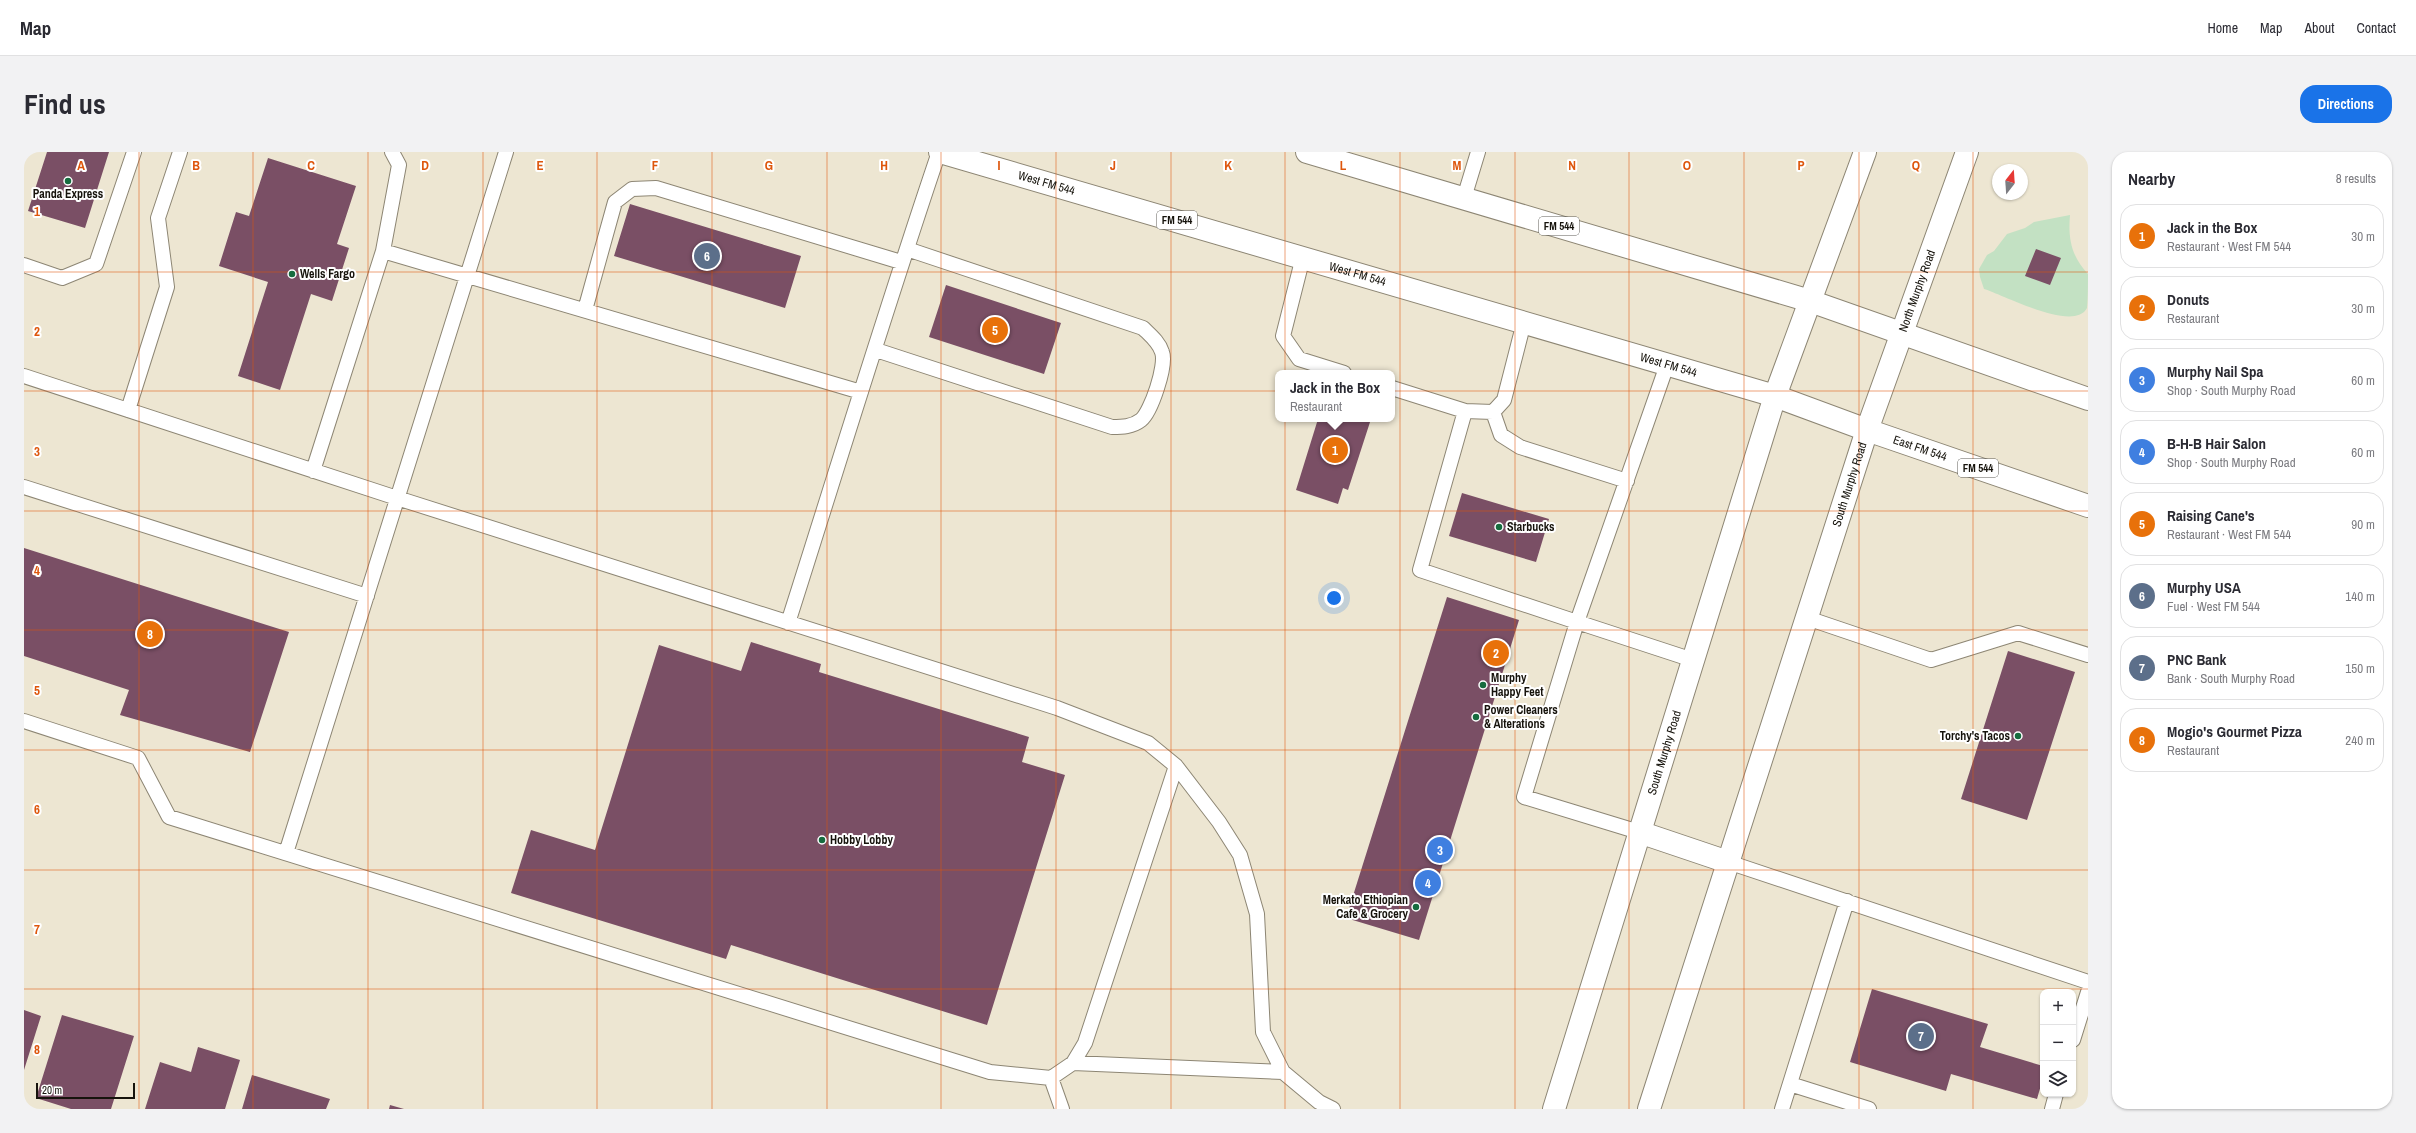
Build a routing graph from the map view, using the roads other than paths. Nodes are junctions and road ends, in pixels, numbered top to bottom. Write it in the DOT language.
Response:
graph roads {
  1 [pos="134,152"];
  2 [pos="180,152"];
  3 [pos="392,152"];
  4 [pos="506,152"];
  5 [pos="940,152"];
  6 [pos="1307,152"];
  7 [pos="1478,152"];
  8 [pos="1865,152"];
  9 [pos="1966,152"];
  10 [pos="1464,198"];
  11 [pos="907,249"];
  12 [pos="382,251"];
  13 [pos="1303,257"];
  14 [pos="901,262"];
  15 [pos="24,265"];
  16 [pos="468,274"];
  17 [pos="1810,301"];
  18 [pos="585,310"];
  19 [pos="1524,322"];
  20 [pos="1903,335"];
  21 [pos="876,350"];
  22 [pos="1667,365"];
  23 [pos="1334,370"];
  24 [pos="24,376"];
  25 [pos="1395,389"];
  26 [pos="861,392"];
  27 [pos="1775,396"];
  28 [pos="2088,399"];
  29 [pos="128,410"];
  30 [pos="1465,410"];
  31 [pos="1493,412"];
  32 [pos="1867,430"];
  33 [pos="313,471"];
  34 [pos="1627,481"];
  35 [pos="24,487"];
  36 [pos="397,498"];
  37 [pos="2088,506"];
  38 [pos="367,596"];
  39 [pos="1807,618"];
  40 [pos="1577,622"];
  41 [pos="788,623"];
  42 [pos="2088,655"];
  43 [pos="1693,660"];
  44 [pos="24,721"];
  45 [pos="1176,766"];
  46 [pos="1639,832"];
  47 [pos="286,853"];
  48 [pos="1728,862"];
  49 [pos="1847,901"];
  50 [pos="2088,982"];
  51 [pos="2088,992"];
  52 [pos="2076,1030"];
  53 [pos="1073,1063"];
  54 [pos="1283,1072"];
  55 [pos="1051,1078"];
  56 [pos="1790,1084"];
  57 [pos="2055,1097"];
  58 [pos="1062,1109"];
  59 [pos="1333,1109"];
  60 [pos="1554,1109"];
  61 [pos="1649,1109"];
  62 [pos="1782,1109"];
  63 [pos="1869,1109"];
  64 [pos="2052,1109"];
  1 -- 15 [label="lane"];
  2 -- 29 [label="lane"];
  3 -- 12 [label="lane"];
  4 -- 16 [label="lane"];
  5 -- 11 [label="lane"];
  5 -- 13 [label="main road, West FM 544 / FM 544"];
  6 -- 10 [label="main road, FM 544"];
  7 -- 10 [label="lane"];
  8 -- 17 [label="main road"];
  9 -- 20 [label="main road, North Murphy Road"];
  10 -- 17 [label="main road, FM 544"];
  11 -- 14 [label="lane"];
  11 -- 21 [label="lane"];
  12 -- 16 [label="lane"];
  12 -- 33 [label="lane"];
  13 -- 19 [label="main road, West FM 544 / FM 544"];
  13 -- 23 [label="lane"];
  14 -- 18 [label="lane"];
  14 -- 21 [label="lane"];
  16 -- 18 [label="lane"];
  16 -- 36 [label="lane"];
  17 -- 20 [label="main road, FM 544"];
  17 -- 27 [label="main road"];
  18 -- 26 [label="lane"];
  19 -- 22 [label="main road, West FM 544 / FM 544"];
  19 -- 31 [label="lane"];
  20 -- 28 [label="main road, FM 544"];
  20 -- 32 [label="main road, North Murphy Road"];
  21 -- 26 [label="lane"];
  22 -- 27 [label="main road, West FM 544 / FM 544"];
  22 -- 34 [label="lane"];
  24 -- 29 [label="lane"];
  25 -- 30 [label="lane"];
  26 -- 41 [label="lane"];
  27 -- 32 [label="main road, East FM 544 / FM 544"];
  27 -- 43 [label="main road, South Murphy Road"];
  29 -- 33 [label="lane"];
  30 -- 31 [label="lane"];
  30 -- 40 [label="lane"];
  31 -- 34 [label="lane"];
  32 -- 37 [label="main road, East FM 544 / FM 544"];
  32 -- 39 [label="main road, South Murphy Road"];
  33 -- 36 [label="lane"];
  34 -- 40 [label="lane"];
  35 -- 38 [label="lane"];
  36 -- 38 [label="lane"];
  36 -- 41 [label="lane"];
  38 -- 47 [label="lane"];
  39 -- 42 [label="lane"];
  39 -- 48 [label="main road, South Murphy Road"];
  40 -- 43 [label="lane"];
  40 -- 46 [label="lane"];
  41 -- 45 [label="lane"];
  43 -- 46 [label="main road, South Murphy Road"];
  44 -- 47 [label="lane"];
  45 -- 53 [label="lane"];
  45 -- 54 [label="lane"];
  46 -- 48 [label="main road"];
  46 -- 60 [label="main road, South Murphy Road"];
  47 -- 55 [label="lane"];
  48 -- 49 [label="lane"];
  48 -- 61 [label="main road, South Murphy Road"];
  49 -- 50 [label="lane"];
  49 -- 56 [label="lane"];
  51 -- 52 [label="lane"];
  53 -- 54 [label="lane"];
  53 -- 55 [label="lane"];
  54 -- 59 [label="lane"];
  55 -- 58 [label="lane"];
  56 -- 62 [label="lane"];
  56 -- 63 [label="lane"];
  57 -- 64 [label="lane"];
}
